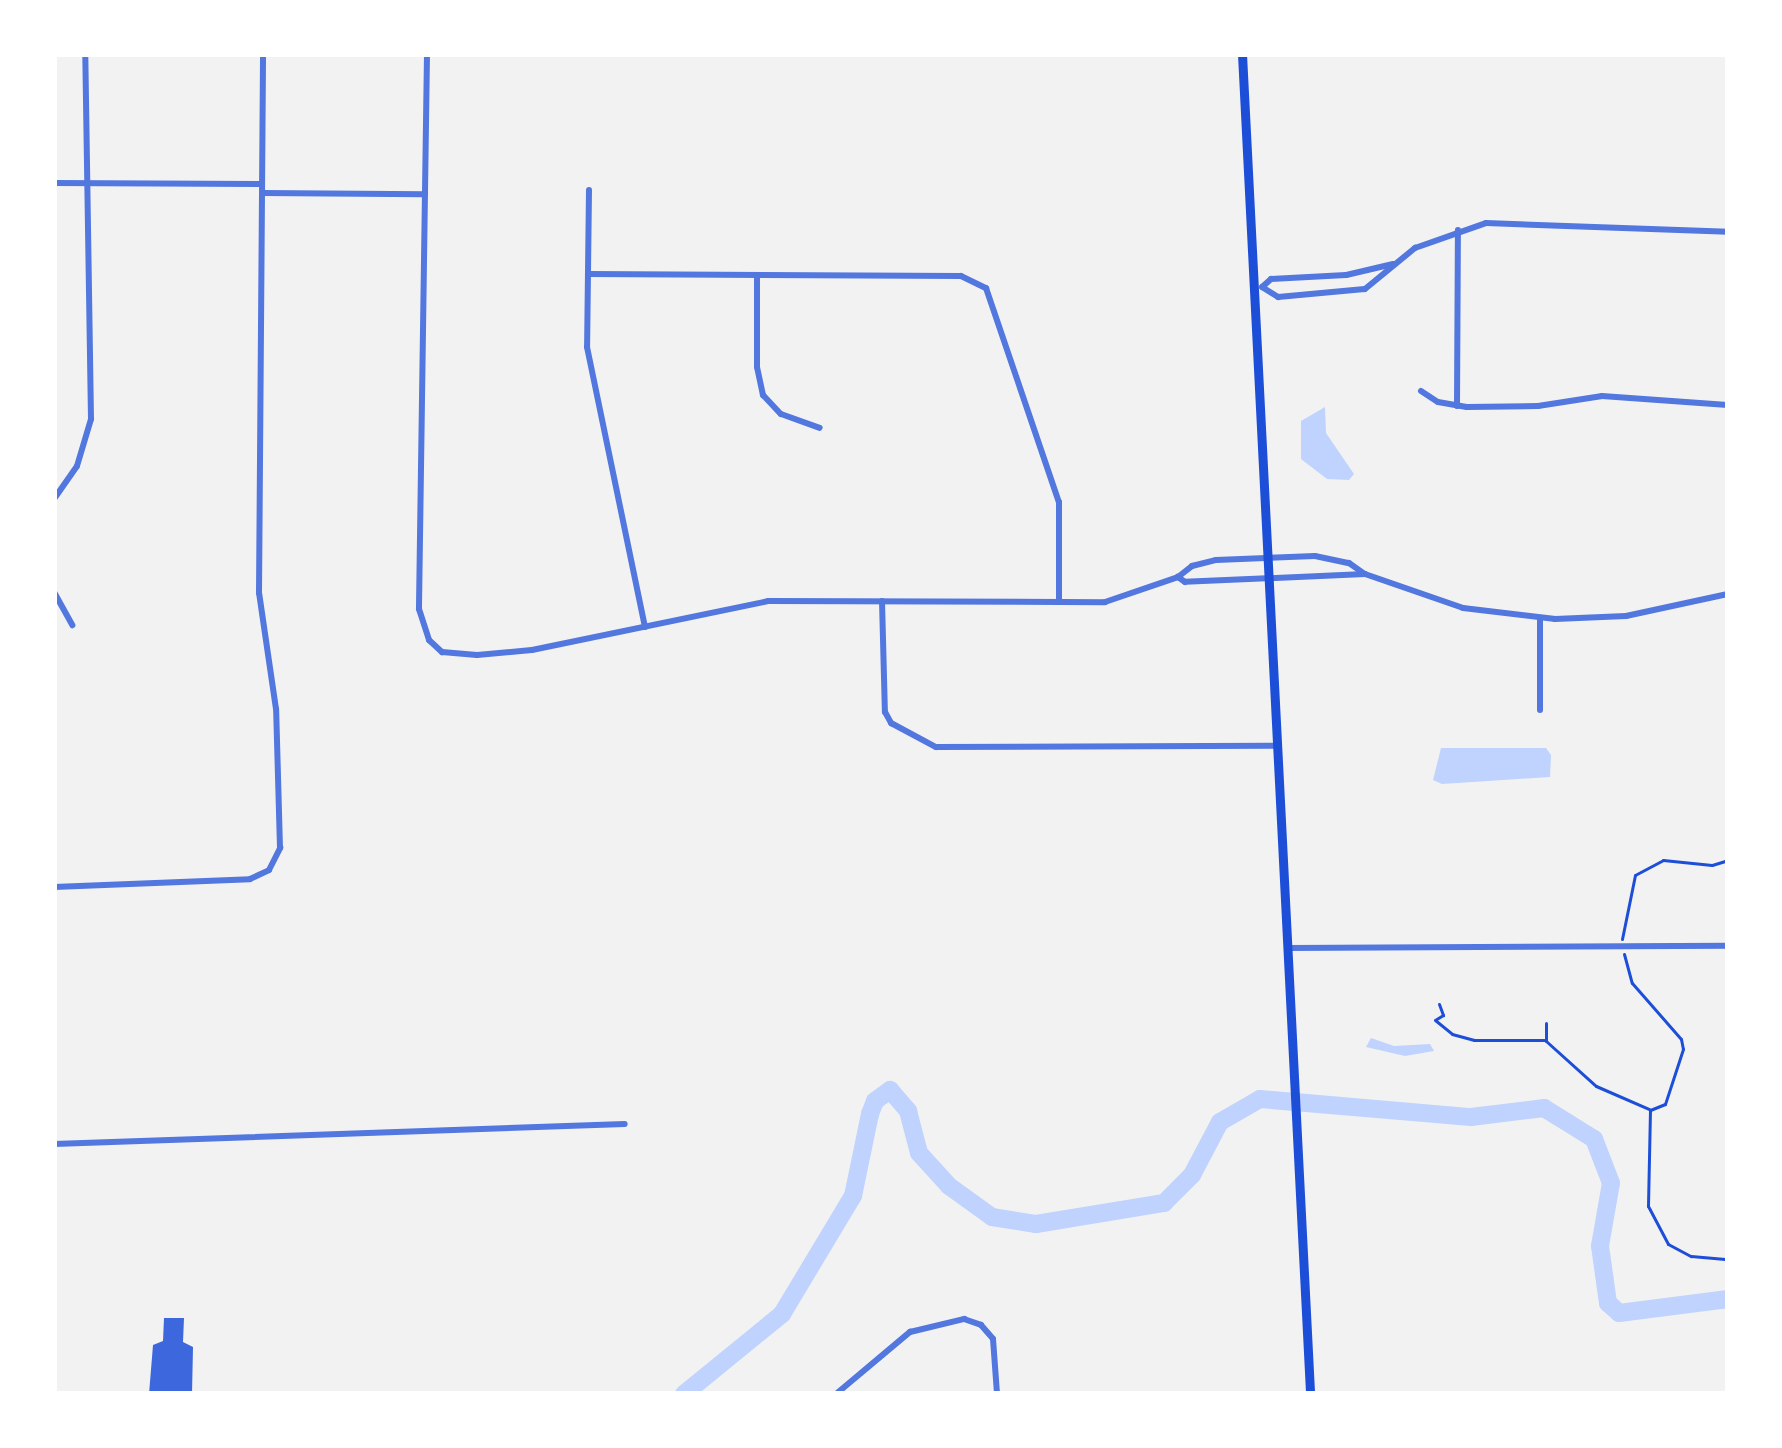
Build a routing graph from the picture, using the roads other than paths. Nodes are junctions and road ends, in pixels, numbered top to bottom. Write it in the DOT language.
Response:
graph roads {
  1 [pos="85,54"];
  2 [pos="263,54"];
  3 [pos="427,54"];
  4 [pos="1242,54"];
  5 [pos="54,183"];
  6 [pos="84,183"];
  7 [pos="262,189"];
  8 [pos="589,190"];
  9 [pos="424,194"];
  10 [pos="1457,229"];
  11 [pos="1728,232"];
  12 [pos="1393,263"];
  13 [pos="588,274"];
  14 [pos="757,275"];
  15 [pos="1258,288"];
  16 [pos="1421,391"];
  17 [pos="1728,405"];
  18 [pos="1457,406"];
  19 [pos="820,428"];
  20 [pos="54,499"];
  21 [pos="1266,558"];
  22 [pos="1365,574"];
  23 [pos="1178,578"];
  24 [pos="1267,580"];
  25 [pos="54,592"];
  26 [pos="1728,594"];
  27 [pos="882,602"];
  28 [pos="1059,602"];
  29 [pos="1540,618"];
  30 [pos="72,625"];
  31 [pos="645,627"];
  32 [pos="1540,710"];
  33 [pos="1274,746"];
  34 [pos="54,887"];
  35 [pos="1728,946"];
  36 [pos="1284,948"];
  37 [pos="625,1124"];
  38 [pos="54,1144"];
  39 [pos="836,1394"];
  40 [pos="997,1394"];
  41 [pos="1310,1394"];
  1 -- 6 [label="street"];
  2 -- 7 [label="street"];
  3 -- 9 [label="street"];
  4 -- 15 [label="main road"];
  5 -- 6 [label="street"];
  6 -- 7 [label="street"];
  6 -- 20 [label="street"];
  7 -- 9 [label="street"];
  7 -- 34 [label="street"];
  8 -- 13 [label="street"];
  9 -- 31 [label="street"];
  10 -- 11 [label="street"];
  10 -- 12 [label="street"];
  10 -- 18 [label="street"];
  12 -- 15 [label="street"];
  12 -- 15 [label="street"];
  13 -- 14 [label="street"];
  13 -- 31 [label="street"];
  14 -- 19 [label="street"];
  14 -- 28 [label="street"];
  15 -- 21 [label="main road"];
  16 -- 18 [label="street"];
  17 -- 18 [label="street"];
  21 -- 22 [label="street"];
  21 -- 23 [label="street"];
  21 -- 24 [label="main road"];
  22 -- 24 [label="street"];
  22 -- 29 [label="street"];
  23 -- 24 [label="street"];
  23 -- 28 [label="street"];
  24 -- 33 [label="main road"];
  25 -- 30 [label="street"];
  26 -- 29 [label="street"];
  27 -- 28 [label="street"];
  27 -- 31 [label="street"];
  27 -- 33 [label="street"];
  29 -- 32 [label="street"];
  33 -- 36 [label="main road"];
  35 -- 36 [label="street"];
  36 -- 41 [label="main road"];
  37 -- 38 [label="street"];
  39 -- 40 [label="street"];
}
